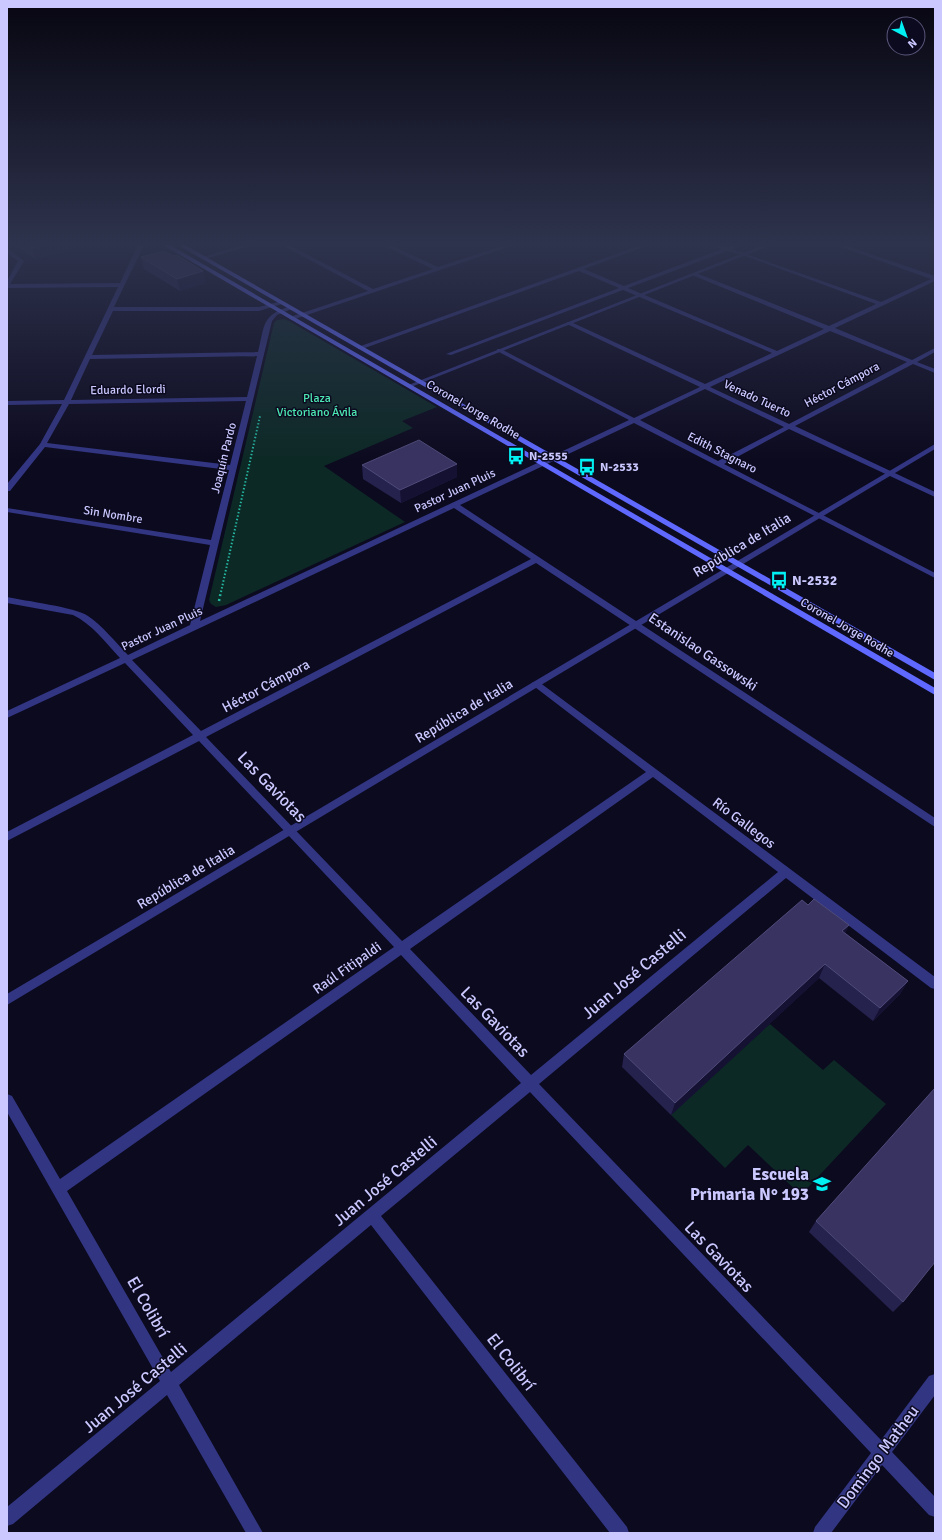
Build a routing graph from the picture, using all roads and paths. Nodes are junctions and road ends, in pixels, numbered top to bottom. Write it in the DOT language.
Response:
graph roads {
  1 [pos="107,317"];
  2 [pos="272,317"];
  3 [pos="295,317"];
  4 [pos="307,317"];
  5 [pos="446,317"];
  6 [pos="547,317"];
  7 [pos="585,317"];
  8 [pos="691,317"];
  9 [pos="801,317"];
  10 [pos="853,317"];
  11 [pos="292,318"];
  12 [pos="569,323"];
  13 [pos="829,328"];
  14 [pos="360,348"];
  15 [pos="499,350"];
  16 [pos="935,350"];
  17 [pos="776,353"];
  18 [pos="260,354"];
  19 [pos="449,354"];
  20 [pos="88,357"];
  21 [pos="913,362"];
  22 [pos="935,371"];
  23 [pos="419,382"];
  24 [pos="409,386"];
  25 [pos="705,387"];
  26 [pos="250,399"];
  27 [pos="67,402"];
  28 [pos="7,403"];
  29 [pos="261,412"];
  30 [pos="634,420"];
  31 [pos="789,427"];
  32 [pos="43,445"];
  33 [pos="935,446"];
  34 [pos="553,458"];
  35 [pos="543,463"];
  36 [pos="718,464"];
  37 [pos="233,468"];
  38 [pos="889,474"];
  39 [pos="7,489"];
  40 [pos="935,495"];
  41 [pos="454,505"];
  42 [pos="7,510"];
  43 [pos="819,516"];
  44 [pos="215,543"];
  45 [pos="537,559"];
  46 [pos="738,564"];
  47 [pos="727,570"];
  48 [pos="935,576"];
  49 [pos="7,600"];
  50 [pos="219,601"];
  51 [pos="636,625"];
  52 [pos="194,627"];
  53 [pos="126,659"];
  54 [pos="935,677"];
  55 [pos="536,684"];
  56 [pos="935,692"];
  57 [pos="7,715"];
  58 [pos="200,736"];
  59 [pos="653,772"];
  60 [pos="935,823"];
  61 [pos="290,831"];
  62 [pos="7,837"];
  63 [pos="786,872"];
  64 [pos="402,948"];
  65 [pos="935,984"];
  66 [pos="7,1000"];
  67 [pos="530,1083"];
  68 [pos="7,1100"];
  69 [pos="58,1189"];
  70 [pos="372,1215"];
  71 [pos="935,1382"];
  72 [pos="169,1383"];
  73 [pos="882,1453"];
  74 [pos="935,1509"];
  75 [pos="7,1518"];
  76 [pos="255,1533"];
  77 [pos="621,1533"];
  78 [pos="821,1533"];
  1 -- 20 [label="street"];
  2 -- 18 [label="street, Joaquín Pardo"];
  3 -- 11 [label="street"];
  4 -- 14 [label="main road, Coronel Jorge Rodhe"];
  5 -- 14 [label="street"];
  6 -- 19 [label="street"];
  7 -- 12 [label="street"];
  8 -- 17 [label="street"];
  9 -- 13 [label="street"];
  10 -- 13 [label="street, Pastor Juan Pluis"];
  11 -- 24 [label="main road, Coronel Jorge Rodhe"];
  12 -- 15 [label="street"];
  12 -- 25 [label="street, Venado Tuerto"];
  13 -- 17 [label="street, Pastor Juan Pluis"];
  13 -- 21 [label="street"];
  14 -- 23 [label="main road, Coronel Jorge Rodhe"];
  15 -- 23 [label="street"];
  15 -- 30 [label="street, Edith Stagnaro"];
  16 -- 21 [label="street, Héctor Cámpora"];
  17 -- 25 [label="street, Pastor Juan Pluis"];
  18 -- 20 [label="street"];
  18 -- 26 [label="street, Joaquín Pardo"];
  20 -- 27 [label="street"];
  21 -- 22 [label="street"];
  21 -- 31 [label="street, Héctor Cámpora"];
  23 -- 24 [label="street"];
  23 -- 34 [label="main road, Coronel Jorge Rodhe"];
  24 -- 35 [label="main road, Coronel Jorge Rodhe"];
  25 -- 30 [label="street, Pastor Juan Pluis"];
  25 -- 31 [label="street, Venado Tuerto"];
  26 -- 27 [label="street, Eduardo Elordi"];
  26 -- 37 [label="street, Joaquín Pardo"];
  27 -- 28 [label="street, Eduardo Elordi"];
  27 -- 32 [label="street"];
  29 -- 50 [label="path"];
  30 -- 34 [label="street, Pastor Juan Pluis"];
  30 -- 36 [label="street, Edith Stagnaro"];
  31 -- 36 [label="street, Héctor Cámpora"];
  31 -- 38 [label="street, Venado Tuerto"];
  32 -- 37 [label="street"];
  32 -- 39 [label="street"];
  33 -- 38 [label="street, República de Italia"];
  34 -- 35 [label="street, Pastor Juan Pluis"];
  34 -- 46 [label="main road, Coronel Jorge Rodhe"];
  35 -- 41 [label="street, Pastor Juan Pluis"];
  35 -- 47 [label="main road, Coronel Jorge Rodhe"];
  36 -- 43 [label="street, Edith Stagnaro"];
  37 -- 44 [label="street, Joaquín Pardo"];
  38 -- 40 [label="street, Venado Tuerto"];
  38 -- 43 [label="street, República de Italia"];
  41 -- 45 [label="street, Estanislao Gassowski"];
  41 -- 52 [label="street, Pastor Juan Pluis"];
  42 -- 44 [label="street, Sin Nombre"];
  43 -- 46 [label="street, República de Italia"];
  43 -- 48 [label="street, Edith Stagnaro"];
  44 -- 52 [label="street, Joaquín Pardo"];
  45 -- 51 [label="street, Estanislao Gassowski"];
  45 -- 58 [label="street, Héctor Cámpora"];
  46 -- 47 [label="street, República de Italia"];
  46 -- 54 [label="main road, Coronel Jorge Rodhe"];
  47 -- 51 [label="street, República de Italia"];
  47 -- 56 [label="main road, Coronel Jorge Rodhe"];
  49 -- 53 [label="street, Las Gaviotas"];
  51 -- 55 [label="street, República de Italia"];
  51 -- 60 [label="street, Estanislao Gassowski"];
  52 -- 53 [label="street, Pastor Juan Pluis"];
  53 -- 57 [label="street, Pastor Juan Pluis"];
  53 -- 58 [label="street, Las Gaviotas"];
  55 -- 59 [label="street, Río Gallegos"];
  55 -- 61 [label="street, República de Italia"];
  58 -- 61 [label="street, Las Gaviotas"];
  58 -- 62 [label="street, Héctor Cámpora"];
  59 -- 63 [label="street, Río Gallegos"];
  59 -- 64 [label="street, Raúl Fitipaldi"];
  61 -- 64 [label="street, Las Gaviotas"];
  61 -- 66 [label="street, República de Italia"];
  63 -- 65 [label="street, Río Gallegos"];
  63 -- 67 [label="street, Juan José Castelli"];
  64 -- 67 [label="street, Las Gaviotas"];
  64 -- 69 [label="street, Raúl Fitipaldi"];
  67 -- 70 [label="street, Juan José Castelli"];
  67 -- 73 [label="street, Las Gaviotas"];
  68 -- 69 [label="street, El Colibrí"];
  69 -- 72 [label="street, El Colibrí"];
  70 -- 72 [label="street, Juan José Castelli"];
  70 -- 77 [label="street, El Colibrí"];
  71 -- 73 [label="street, Domingo Matheu"];
  72 -- 75 [label="street, Juan José Castelli"];
  72 -- 76 [label="street, El Colibrí"];
  73 -- 74 [label="street, Las Gaviotas"];
  73 -- 78 [label="street, Domingo Matheu"];
}
